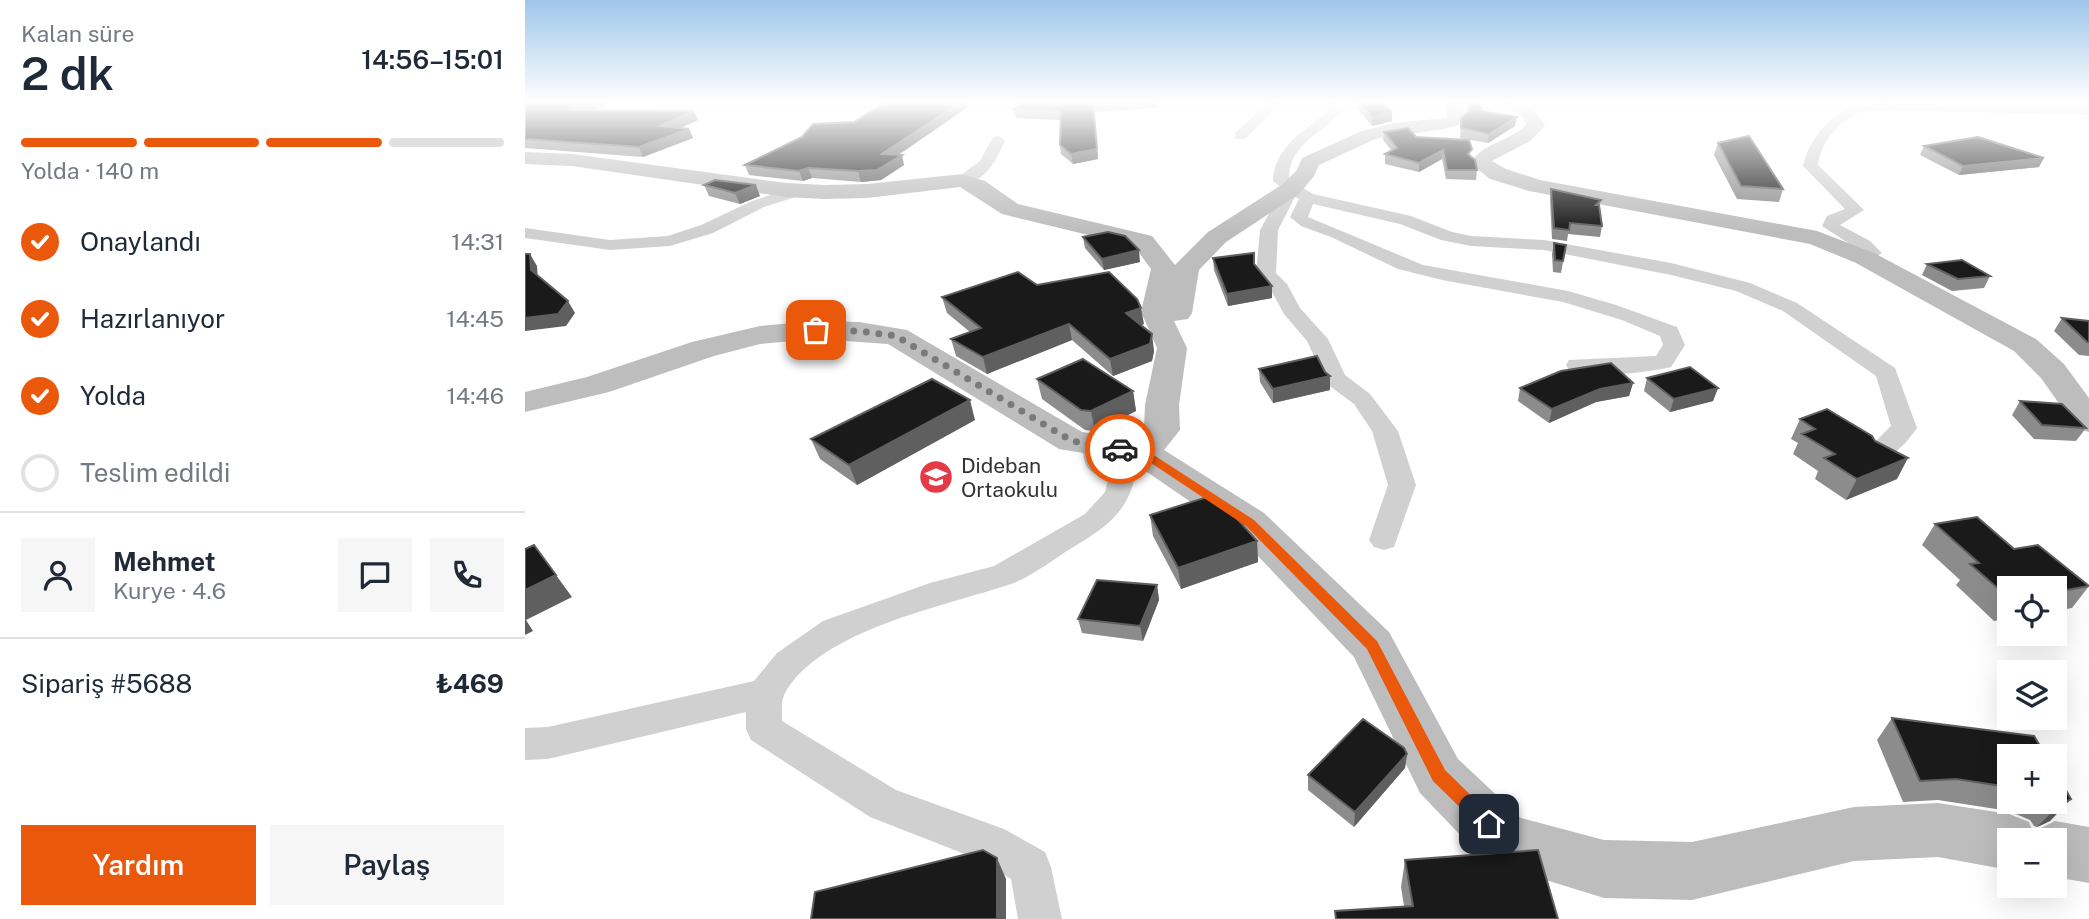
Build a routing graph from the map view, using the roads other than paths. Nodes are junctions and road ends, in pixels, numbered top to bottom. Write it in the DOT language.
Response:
graph roads {
  1 [pos="996,146"];
  2 [pos="1296,146"];
  3 [pos="1336,146"];
  4 [pos="1504,146"];
  5 [pos="1816,146"];
  6 [pos="525,158"];
  7 [pos="962,180"];
  8 [pos="799,191"];
  9 [pos="1299,194"];
  10 [pos="525,233"];
  11 [pos="1865,258"];
  12 [pos="1172,348"];
  13 [pos="1577,365"];
  14 [pos="525,401"];
  15 [pos="2089,422"];
  16 [pos="1095,445"];
  17 [pos="1142,452"];
  18 [pos="1876,454"];
  19 [pos="1384,540"];
  20 [pos="765,693"];
  21 [pos="525,744"];
  22 [pos="1997,840"];
  23 [pos="2067,851"];
  24 [pos="2089,855"];
  25 [pos="1040,919"];
  1 -- 7 [label="street"];
  2 -- 9 [label="street"];
  3 -- 9 [label="street"];
  4 -- 11 [label="street"];
  5 -- 11 [label="street"];
  6 -- 8 [label="street"];
  7 -- 8 [label="street"];
  7 -- 12 [label="street"];
  8 -- 10 [label="street"];
  9 -- 12 [label="street"];
  9 -- 13 [label="street"];
  9 -- 18 [label="street"];
  9 -- 19 [label="street"];
  11 -- 15 [label="street"];
  12 -- 17 [label="street"];
  14 -- 16 [label="street"];
  16 -- 17 [label="street"];
  16 -- 20 [label="street"];
  17 -- 22 [label="street"];
  20 -- 21 [label="street"];
  20 -- 25 [label="street"];
  23 -- 24 [label="street"];
}
